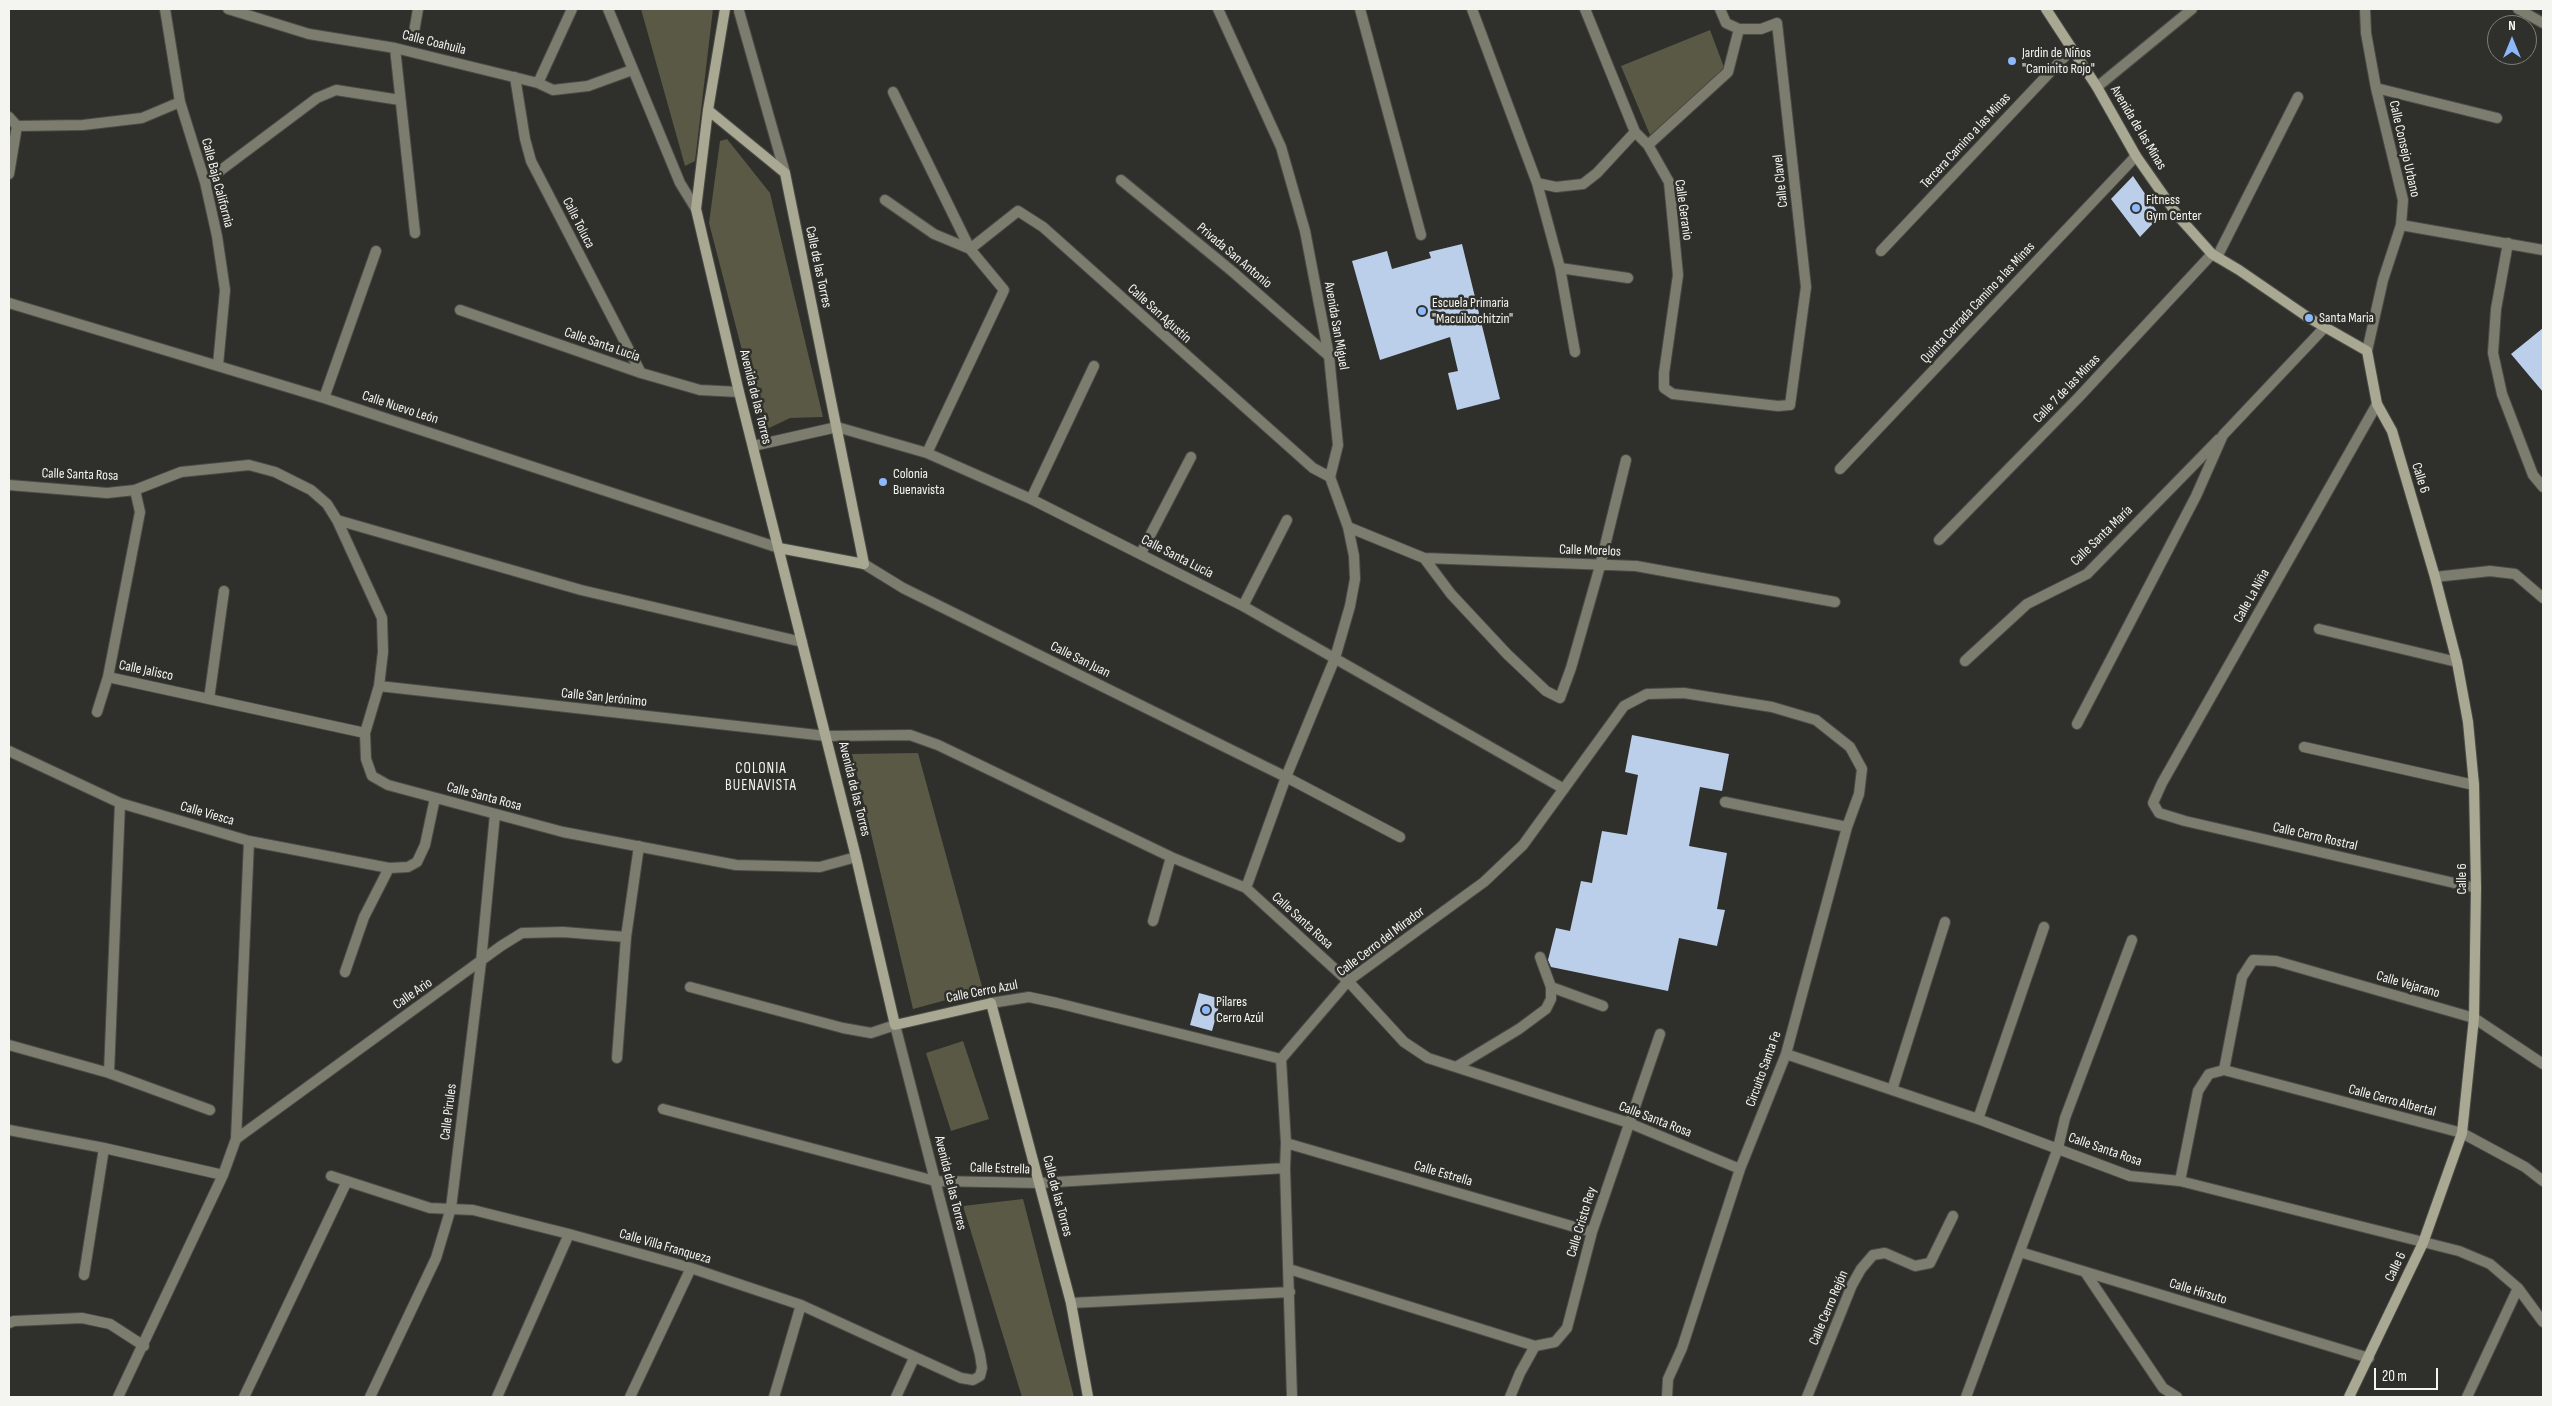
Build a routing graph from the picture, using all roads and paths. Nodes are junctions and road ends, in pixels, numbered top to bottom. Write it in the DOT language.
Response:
graph roads {
  1 [pos="165,9"];
  2 [pos="228,9"];
  3 [pos="418,9"];
  4 [pos="572,9"];
  5 [pos="608,9"];
  6 [pos="724,9"];
  7 [pos="1218,9"];
  8 [pos="1360,9"];
  9 [pos="1472,9"];
  10 [pos="1586,9"];
  11 [pos="1720,9"];
  12 [pos="2046,9"];
  13 [pos="2192,9"];
  14 [pos="2365,9"];
  15 [pos="2518,9"];
  16 [pos="739,11"];
  17 [pos="2543,23"];
  18 [pos="1739,29"];
  19 [pos="414,32"];
  20 [pos="395,48"];
  21 [pos="2071,50"];
  22 [pos="632,70"];
  23 [pos="516,77"];
  24 [pos="538,83"];
  25 [pos="2097,87"];
  26 [pos="2376,88"];
  27 [pos="893,92"];
  28 [pos="2298,97"];
  29 [pos="400,100"];
  30 [pos="180,102"];
  31 [pos="708,110"];
  32 [pos="9,117"];
  33 [pos="2497,118"];
  34 [pos="17,126"];
  35 [pos="1635,132"];
  36 [pos="1648,145"];
  37 [pos="2136,156"];
  38 [pos="785,173"];
  39 [pos="9,174"];
  40 [pos="1121,180"];
  41 [pos="205,182"];
  42 [pos="1537,183"];
  43 [pos="885,200"];
  44 [pos="696,209"];
  45 [pos="2401,225"];
  46 [pos="415,233"];
  47 [pos="1421,235"];
  48 [pos="2508,243"];
  49 [pos="970,249"];
  50 [pos="2543,250"];
  51 [pos="376,251"];
  52 [pos="1881,251"];
  53 [pos="2214,255"];
  54 [pos="1560,268"];
  55 [pos="1628,278"];
  56 [pos="9,303"];
  57 [pos="460,310"];
  58 [pos="2325,327"];
  59 [pos="2367,351"];
  60 [pos="1575,352"];
  61 [pos="1329,356"];
  62 [pos="218,366"];
  63 [pos="1094,366"];
  64 [pos="641,374"];
  65 [pos="1664,374"];
  66 [pos="739,392"];
  67 [pos="324,398"];
  68 [pos="2377,404"];
  69 [pos="837,427"];
  70 [pos="2223,435"];
  71 [pos="753,446"];
  72 [pos="927,453"];
  73 [pos="1191,457"];
  74 [pos="1626,460"];
  75 [pos="1840,469"];
  76 [pos="1330,478"];
  77 [pos="9,485"];
  78 [pos="2543,487"];
  79 [pos="135,490"];
  80 [pos="1031,499"];
  81 [pos="337,520"];
  82 [pos="1287,520"];
  83 [pos="1348,527"];
  84 [pos="1939,540"];
  85 [pos="779,548"];
  86 [pos="1141,553"];
  87 [pos="1424,558"];
  88 [pos="864,564"];
  89 [pos="1600,566"];
  90 [pos="2435,576"];
  91 [pos="224,591"];
  92 [pos="2543,598"];
  93 [pos="1835,602"];
  94 [pos="1243,606"];
  95 [pos="2320,629"];
  96 [pos="802,642"];
  97 [pos="1335,658"];
  98 [pos="1965,660"];
  99 [pos="2457,662"];
  100 [pos="108,677"];
  101 [pos="378,686"];
  102 [pos="209,699"];
  103 [pos="97,712"];
  104 [pos="2077,724"];
  105 [pos="365,733"];
  106 [pos="826,736"];
  107 [pos="1850,747"];
  108 [pos="2304,747"];
  109 [pos="9,752"];
  110 [pos="1286,777"];
  111 [pos="2474,786"];
  112 [pos="1564,789"];
  113 [pos="435,798"];
  114 [pos="1725,802"];
  115 [pos="120,803"];
  116 [pos="2153,803"];
  117 [pos="495,814"];
  118 [pos="1847,827"];
  119 [pos="1400,837"];
  120 [pos="249,841"];
  121 [pos="639,846"];
  122 [pos="856,857"];
  123 [pos="1171,857"];
  124 [pos="389,868"];
  125 [pos="1246,888"];
  126 [pos="2476,888"];
  127 [pos="1153,921"];
  128 [pos="1945,922"];
  129 [pos="2044,927"];
  130 [pos="626,937"];
  131 [pos="2132,940"];
  132 [pos="1540,957"];
  133 [pos="481,962"];
  134 [pos="345,972"];
  135 [pos="1348,981"];
  136 [pos="690,987"];
  137 [pos="1551,988"];
  138 [pos="991,1003"];
  139 [pos="1603,1006"];
  140 [pos="2474,1018"];
  141 [pos="895,1025"];
  142 [pos="1660,1034"];
  143 [pos="9,1045"];
  144 [pos="1786,1054"];
  145 [pos="617,1058"];
  146 [pos="1281,1059"];
  147 [pos="2543,1064"];
  148 [pos="1456,1067"];
  149 [pos="2224,1070"];
  150 [pos="109,1072"];
  151 [pos="1892,1090"];
  152 [pos="663,1109"];
  153 [pos="210,1110"];
  154 [pos="1978,1119"];
  155 [pos="1629,1123"];
  156 [pos="9,1130"];
  157 [pos="2462,1133"];
  158 [pos="236,1139"];
  159 [pos="1286,1143"];
  160 [pos="104,1148"];
  161 [pos="2058,1148"];
  162 [pos="1285,1168"];
  163 [pos="1740,1169"];
  164 [pos="223,1175"];
  165 [pos="331,1176"];
  166 [pos="347,1181"];
  167 [pos="935,1181"];
  168 [pos="2180,1181"];
  169 [pos="2543,1181"];
  170 [pos="1040,1184"];
  171 [pos="451,1208"];
  172 [pos="1953,1216"];
  173 [pos="1592,1232"];
  174 [pos="569,1234"];
  175 [pos="2423,1243"];
  176 [pos="2020,1252"];
  177 [pos="691,1268"];
  178 [pos="1289,1268"];
  179 [pos="2085,1272"];
  180 [pos="84,1275"];
  181 [pos="2518,1288"];
  182 [pos="1290,1292"];
  183 [pos="1071,1302"];
  184 [pos="801,1305"];
  185 [pos="11,1322"];
  186 [pos="2543,1322"];
  187 [pos="9,1332"];
  188 [pos="144,1346"];
  189 [pos="1535,1346"];
  190 [pos="914,1358"];
  191 [pos="2369,1358"];
  192 [pos="980,1376"];
  193 [pos="2162,1393"];
  194 [pos="1666,1396"];
  195 [pos="118,1397"];
  196 [pos="244,1397"];
  197 [pos="370,1397"];
  198 [pos="497,1397"];
  199 [pos="630,1397"];
  200 [pos="774,1397"];
  201 [pos="896,1397"];
  202 [pos="1088,1397"];
  203 [pos="1292,1397"];
  204 [pos="1510,1397"];
  205 [pos="1807,1397"];
  206 [pos="1966,1397"];
  207 [pos="2177,1397"];
  208 [pos="2349,1397"];
  209 [pos="2467,1397"];
  1 -- 30 [label="street, Calle Baja California"];
  2 -- 20 [label="street, Calle Coahuila"];
  3 -- 19 [label="street"];
  4 -- 24 [label="street"];
  5 -- 22 [label="street, Avenida de las Torres"];
  6 -- 31 [label="street"];
  7 -- 61 [label="street, Avenida San Miguel"];
  8 -- 47 [label="street"];
  9 -- 42 [label="street"];
  10 -- 35 [label="street, Calle Geranio"];
  11 -- 18 [label="street"];
  12 -- 21 [label="street, Avenida de las Minas"];
  13 -- 25 [label="street"];
  14 -- 26 [label="street, Calle Consejo Urbano"];
  15 -- 17 [label="street"];
  16 -- 38 [label="street"];
  18 -- 36 [label="street"];
  18 -- 65 [label="street, Calle Clavel"];
  20 -- 23 [label="street, Calle Coahuila"];
  20 -- 29 [label="street"];
  21 -- 25 [label="street, Avenida de las Minas"];
  21 -- 52 [label="street, Tercera Camino a las Minas"];
  22 -- 24 [label="street, Calle Coahuila"];
  22 -- 44 [label="street, Avenida de las Torres"];
  23 -- 24 [label="street, Calle Coahuila"];
  23 -- 64 [label="street, Calle Toluca"];
  25 -- 37 [label="street, Avenida de las Minas"];
  26 -- 33 [label="street"];
  26 -- 45 [label="street, Calle Consejo Urbano"];
  27 -- 49 [label="street"];
  28 -- 53 [label="street, Calle 7 de las Minas"];
  29 -- 41 [label="street"];
  29 -- 46 [label="street"];
  30 -- 34 [label="street"];
  30 -- 41 [label="street, Calle Baja California"];
  31 -- 38 [label="street"];
  31 -- 44 [label="street, Avenida de las Torres"];
  32 -- 34 [label="street"];
  34 -- 39 [label="street"];
  35 -- 36 [label="street, Calle Geranio"];
  35 -- 42 [label="street"];
  36 -- 65 [label="street, Calle Geranio"];
  37 -- 53 [label="street, Avenida de las Minas"];
  37 -- 75 [label="street, Quinta Cerrada Camino a las Minas"];
  38 -- 69 [label="street, Calle de las Torres"];
  40 -- 61 [label="street, Privada San Antonio"];
  41 -- 62 [label="street, Calle Baja California"];
  42 -- 54 [label="street"];
  43 -- 49 [label="street"];
  44 -- 66 [label="street, Avenida de las Torres"];
  45 -- 48 [label="street"];
  45 -- 59 [label="street, Calle Consejo Urbano"];
  48 -- 50 [label="street"];
  48 -- 78 [label="street"];
  49 -- 72 [label="street"];
  49 -- 76 [label="street, Calle San Agustín"];
  51 -- 67 [label="street"];
  53 -- 58 [label="street, Avenida de las Minas"];
  53 -- 84 [label="street, Calle 7 de las Minas"];
  54 -- 55 [label="street"];
  54 -- 60 [label="street"];
  56 -- 62 [label="street, Calle Nuevo León"];
  57 -- 64 [label="street, Calle Santa Lucía"];
  58 -- 59 [label="street, Avenida de las Minas"];
  58 -- 70 [label="street, Calle Santa María"];
  59 -- 68 [label="street, Calle 6"];
  61 -- 76 [label="street, Avenida San Miguel"];
  62 -- 67 [label="street, Calle Nuevo León"];
  63 -- 80 [label="street"];
  64 -- 66 [label="street, Calle Santa Lucía"];
  66 -- 71 [label="street, Avenida de las Torres"];
  67 -- 85 [label="street, Calle Nuevo León"];
  68 -- 90 [label="street, Calle 6"];
  68 -- 116 [label="street, Calle La Niña"];
  69 -- 71 [label="street, Calle Santa Lucía"];
  69 -- 72 [label="street, Calle Santa Lucía"];
  69 -- 88 [label="street, Calle de las Torres"];
  70 -- 98 [label="street, Calle Santa María"];
  70 -- 104 [label="street, Calle Santa María"];
  71 -- 85 [label="street, Avenida de las Torres"];
  72 -- 80 [label="street, Calle Santa Lucía"];
  73 -- 86 [label="street"];
  74 -- 89 [label="street"];
  76 -- 83 [label="street"];
  77 -- 79 [label="street, Calle Santa Rosa"];
  79 -- 81 [label="street, Calle Santa Rosa"];
  79 -- 100 [label="street, Calle Jalisco"];
  80 -- 86 [label="street, Calle Santa Lucía"];
  81 -- 96 [label="street"];
  81 -- 101 [label="street, Calle Santa Rosa"];
  82 -- 94 [label="street"];
  83 -- 87 [label="street, Calle Morelos"];
  83 -- 97 [label="street"];
  85 -- 88 [label="street"];
  85 -- 96 [label="street, Avenida de las Torres"];
  86 -- 94 [label="street, Calle Santa Lucía"];
  87 -- 89 [label="street, Calle Morelos"];
  87 -- 89 [label="street"];
  88 -- 110 [label="street, Calle San Juan"];
  89 -- 93 [label="street, Calle Morelos"];
  90 -- 92 [label="street"];
  90 -- 99 [label="street, Calle 6"];
  91 -- 102 [label="street"];
  94 -- 97 [label="street, Calle Santa Lucía"];
  95 -- 99 [label="street"];
  96 -- 106 [label="street, Avenida de las Torres"];
  97 -- 110 [label="street"];
  97 -- 112 [label="street, Calle Santa Lucía"];
  99 -- 111 [label="street, Calle 6"];
  100 -- 102 [label="street, Calle Jalisco"];
  100 -- 103 [label="street"];
  101 -- 105 [label="street, Calle Santa Rosa"];
  101 -- 106 [label="street, Calle San Jerónimo"];
  102 -- 105 [label="street, Calle Jalisco"];
  105 -- 113 [label="street, Calle Santa Rosa"];
  106 -- 122 [label="street, Avenida de las Torres"];
  106 -- 123 [label="street, Calle Santa Rosa"];
  107 -- 112 [label="street, Calle Cerro del Mirador"];
  107 -- 118 [label="street, Circuito Santa Fe"];
  108 -- 111 [label="street"];
  109 -- 115 [label="street, Calle Viesca"];
  110 -- 119 [label="street"];
  110 -- 125 [label="street"];
  111 -- 126 [label="street, Calle 6"];
  112 -- 135 [label="street, Calle Cerro del Mirador"];
  113 -- 117 [label="street, Calle Santa Rosa"];
  113 -- 124 [label="street, Calle Viesca"];
  114 -- 118 [label="street"];
  115 -- 120 [label="street, Calle Viesca"];
  115 -- 150 [label="street"];
  116 -- 126 [label="street, Calle Cerro Rostral"];
  117 -- 121 [label="street, Calle Santa Rosa"];
  117 -- 133 [label="street, Calle Pirules"];
  118 -- 144 [label="street, Circuito Santa Fe"];
  120 -- 124 [label="street, Calle Viesca"];
  120 -- 158 [label="street"];
  121 -- 122 [label="street, Calle Santa Rosa"];
  121 -- 130 [label="street"];
  122 -- 141 [label="street, Avenida de las Torres"];
  123 -- 125 [label="street, Calle Santa Rosa"];
  123 -- 127 [label="street"];
  124 -- 134 [label="street"];
  125 -- 135 [label="street, Calle Santa Rosa"];
  126 -- 140 [label="street, Calle 6"];
  128 -- 151 [label="street"];
  129 -- 154 [label="street"];
  130 -- 133 [label="street, Calle Ario"];
  130 -- 145 [label="street"];
  131 -- 161 [label="street"];
  132 -- 137 [label="street"];
  133 -- 158 [label="street, Calle Ario"];
  133 -- 171 [label="street, Calle Pirules"];
  135 -- 146 [label="street, Calle Cerro del Mirador"];
  135 -- 148 [label="street, Calle Santa Rosa"];
  136 -- 141 [label="street, Calle Cerro Azul"];
  137 -- 139 [label="street"];
  137 -- 148 [label="street"];
  138 -- 141 [label="street, Calle Cerro Azul"];
  138 -- 146 [label="street, Calle Cerro Azul"];
  138 -- 170 [label="street, Calle de las Torres"];
  140 -- 147 [label="street, Calle Vejarano"];
  140 -- 149 [label="street, Calle Vejarano"];
  140 -- 157 [label="street, Calle 6"];
  141 -- 167 [label="street, Avenida de las Torres"];
  142 -- 155 [label="street, Calle Cristo Rey"];
  143 -- 150 [label="street"];
  144 -- 151 [label="street, Calle Santa Rosa"];
  144 -- 163 [label="street, Circuito Santa Fe"];
  146 -- 159 [label="street"];
  148 -- 155 [label="street, Calle Santa Rosa"];
  149 -- 157 [label="street, Calle Cerro Albertal"];
  149 -- 168 [label="street"];
  150 -- 153 [label="street"];
  151 -- 154 [label="street, Calle Santa Rosa"];
  152 -- 167 [label="street, Calle Estrella"];
  154 -- 161 [label="street, Calle Santa Rosa"];
  155 -- 163 [label="street, Calle Santa Rosa"];
  155 -- 173 [label="street, Calle Cristo Rey"];
  156 -- 160 [label="street"];
  157 -- 169 [label="street, Calle Cerro Albertal"];
  157 -- 175 [label="street, Calle 6"];
  158 -- 164 [label="street"];
  159 -- 162 [label="street"];
  159 -- 173 [label="street, Calle Estrella"];
  160 -- 164 [label="street"];
  160 -- 180 [label="street"];
  161 -- 168 [label="street, Calle Santa Rosa"];
  161 -- 176 [label="street"];
  162 -- 170 [label="street, Calle Estrella"];
  162 -- 178 [label="street"];
  163 -- 194 [label="street, Circuito Santa Fe"];
  164 -- 188 [label="street"];
  165 -- 166 [label="street, Calle Villa Franqueza"];
  166 -- 171 [label="street, Calle Villa Franqueza"];
  166 -- 196 [label="street"];
  167 -- 170 [label="street, Calle Estrella"];
  167 -- 192 [label="street, Avenida de las Torres"];
  168 -- 175 [label="street, Calle Santa Rosa"];
  170 -- 183 [label="street, Calle de las Torres"];
  171 -- 174 [label="street, Calle Villa Franqueza"];
  171 -- 197 [label="street, Calle Pirules"];
  172 -- 205 [label="street, Calle Cerro Rejón"];
  173 -- 189 [label="street, Calle Cristo Rey"];
  174 -- 177 [label="street, Calle Villa Franqueza"];
  174 -- 198 [label="street"];
  175 -- 181 [label="street, Calle Santa Rosa"];
  175 -- 191 [label="street, Calle 6"];
  176 -- 179 [label="street, Calle Hirsuto"];
  176 -- 206 [label="street"];
  177 -- 184 [label="street, Calle Villa Franqueza"];
  177 -- 199 [label="street"];
  178 -- 182 [label="street"];
  178 -- 189 [label="street"];
  179 -- 191 [label="street, Calle Hirsuto"];
  179 -- 193 [label="street"];
  181 -- 186 [label="street, Calle Santa Rosa"];
  181 -- 209 [label="street"];
  182 -- 183 [label="street"];
  182 -- 203 [label="street"];
  183 -- 202 [label="street, Calle de las Torres"];
  184 -- 190 [label="street, Calle Villa Franqueza"];
  184 -- 200 [label="street"];
  185 -- 187 [label="street"];
  185 -- 188 [label="street"];
  188 -- 195 [label="street"];
  189 -- 204 [label="street"];
  190 -- 192 [label="street, Calle Villa Franqueza"];
  190 -- 201 [label="street"];
  191 -- 208 [label="street, Calle 6"];
  193 -- 207 [label="street"];
}
